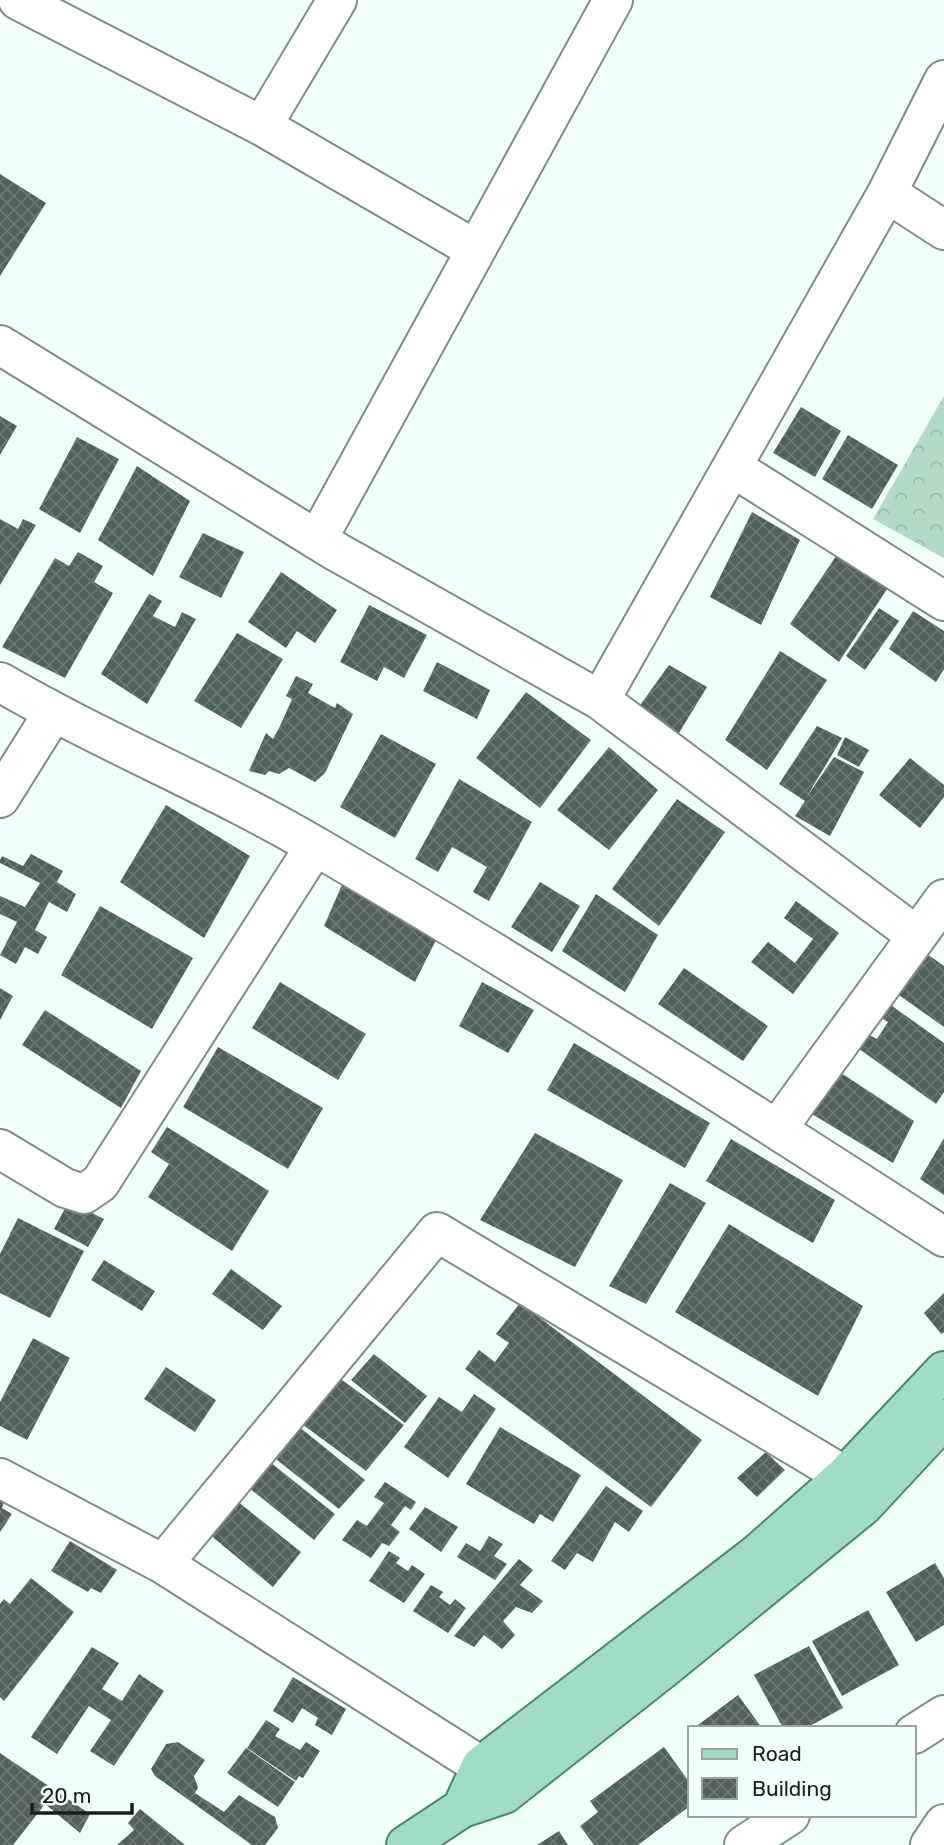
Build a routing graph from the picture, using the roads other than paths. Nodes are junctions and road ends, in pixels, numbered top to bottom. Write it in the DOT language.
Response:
graph roads {
  1 [pos="19,0"];
  2 [pos="337,0"];
  3 [pos="613,0"];
  4 [pos="944,80"];
  5 [pos="262,127"];
  6 [pos="887,194"];
  7 [pos="944,230"];
  8 [pos="476,250"];
  9 [pos="0,345"];
  10 [pos="732,467"];
  11 [pos="317,540"];
  12 [pos="944,601"];
  13 [pos="0,682"];
  14 [pos="600,700"];
  15 [pos="52,713"];
  16 [pos="0,798"];
  17 [pos="315,846"];
  18 [pos="944,899"];
  19 [pos="917,936"];
  20 [pos="777,1129"];
  21 [pos="0,1149"];
  22 [pos="944,1237"];
  23 [pos="944,1371"];
  24 [pos="944,1419"];
  25 [pos="845,1476"];
  26 [pos="0,1478"];
  27 [pos="163,1564"];
  28 [pos="944,1715"];
  29 [pos="916,1733"];
  30 [pos="493,1780"];
  31 [pos="787,1817"];
  32 [pos="944,1824"];
  33 [pos="406,1845"];
  34 [pos="744,1845"];
  35 [pos="930,1845"];
  1 -- 5 [label="street"];
  2 -- 5 [label="street"];
  3 -- 8 [label="street"];
  4 -- 6 [label="street"];
  5 -- 8 [label="street"];
  6 -- 7 [label="street"];
  6 -- 10 [label="street"];
  8 -- 11 [label="street"];
  9 -- 11 [label="street"];
  10 -- 12 [label="street"];
  10 -- 14 [label="street"];
  11 -- 14 [label="street"];
  13 -- 15 [label="street"];
  14 -- 19 [label="street"];
  15 -- 16 [label="street"];
  15 -- 17 [label="street"];
  17 -- 20 [label="street"];
  17 -- 21 [label="street"];
  18 -- 19 [label="street"];
  19 -- 20 [label="street"];
  20 -- 22 [label="street"];
  23 -- 25 [label="main road"];
  24 -- 30 [label="main road"];
  25 -- 27 [label="street"];
  25 -- 30 [label="main road"];
  26 -- 27 [label="street"];
  27 -- 30 [label="street"];
  28 -- 29 [label="street"];
  30 -- 33 [label="main road"];
  31 -- 34 [label="street"];
  32 -- 35 [label="street"];
}
